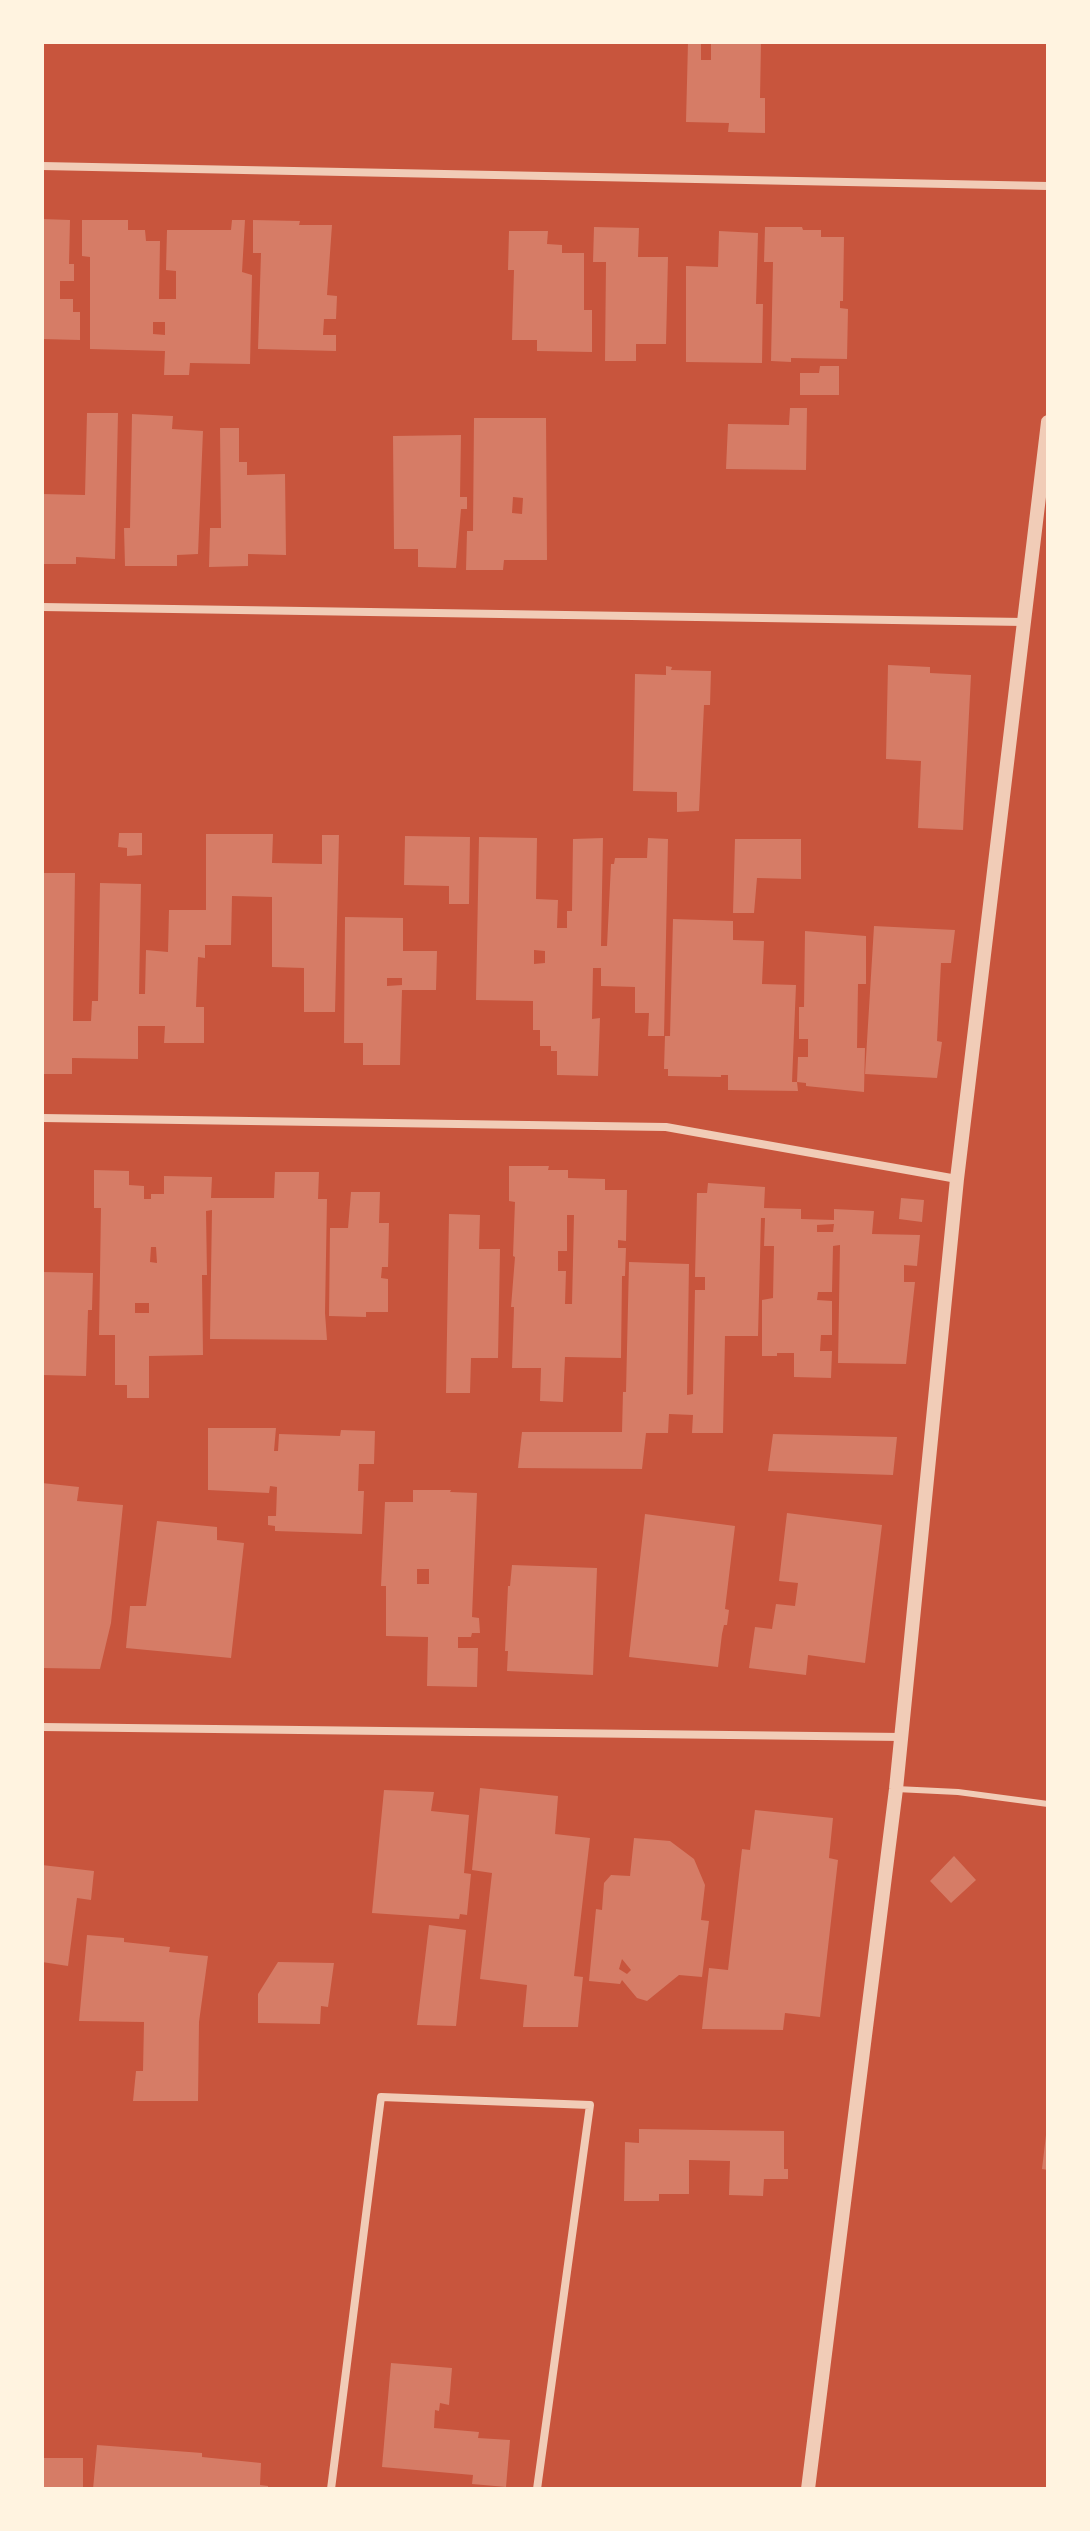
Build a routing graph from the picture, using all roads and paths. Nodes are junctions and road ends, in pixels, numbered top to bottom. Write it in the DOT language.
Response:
graph roads {
  1 [pos="42,166"];
  2 [pos="1048,186"];
  3 [pos="1048,422"];
  4 [pos="1045,470"];
  5 [pos="42,607"];
  6 [pos="1024,622"];
  7 [pos="42,1118"];
  8 [pos="957,1179"];
  9 [pos="42,1727"];
  10 [pos="902,1737"];
  11 [pos="896,1789"];
  12 [pos="1048,1804"];
  13 [pos="331,2489"];
  14 [pos="537,2489"];
  15 [pos="808,2489"];
  1 -- 2 [label="street"];
  3 -- 4 [label="street"];
  4 -- 6 [label="street"];
  5 -- 6 [label="street"];
  6 -- 8 [label="street"];
  7 -- 8 [label="street"];
  8 -- 10 [label="street"];
  9 -- 10 [label="street"];
  10 -- 11 [label="street"];
  11 -- 12 [label="lane"];
  11 -- 15 [label="street"];
  13 -- 14 [label="street"];
}
